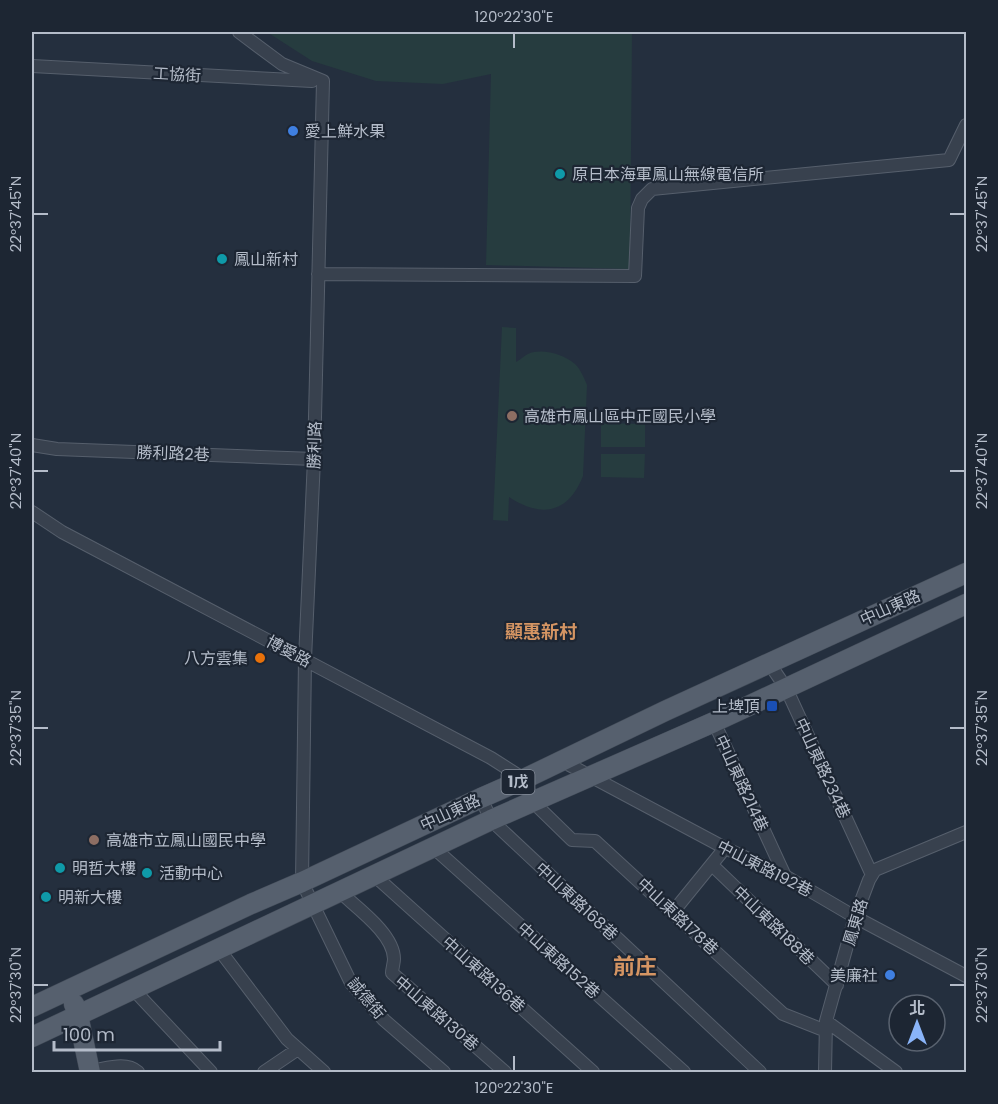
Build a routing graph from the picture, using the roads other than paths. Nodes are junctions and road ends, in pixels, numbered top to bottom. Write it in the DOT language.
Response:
graph roads {
  1 [pos="239,32"];
  2 [pos="32,66"];
  3 [pos="323,81"];
  4 [pos="966,125"];
  5 [pos="318,274"];
  6 [pos="32,445"];
  7 [pos="314,459"];
  8 [pos="32,512"];
  9 [pos="966,573"];
  10 [pos="966,604"];
  11 [pos="305,659"];
  12 [pos="769,663"];
  13 [pos="786,688"];
  14 [pos="714,722"];
  15 [pos="562,761"];
  16 [pos="592,777"];
  17 [pos="524,779"];
  18 [pos="481,798"];
  19 [pos="533,802"];
  20 [pos="491,820"];
  21 [pos="966,832"];
  22 [pos="434,848"];
  23 [pos="725,848"];
  24 [pos="712,865"];
  25 [pos="872,875"];
  26 [pos="375,876"];
  27 [pos="785,876"];
  28 [pos="302,882"];
  29 [pos="340,892"];
  30 [pos="312,905"];
  31 [pos="673,912"];
  32 [pos="855,917"];
  33 [pos="218,948"];
  34 [pos="966,976"];
  35 [pos="837,985"];
  36 [pos="132,988"];
  37 [pos="68,990"];
  38 [pos="32,1007"];
  39 [pos="78,1015"];
  40 [pos="826,1026"];
  41 [pos="32,1037"];
  42 [pos="298,1049"];
  43 [pos="90,1072"];
  44 [pos="138,1072"];
  45 [pos="211,1072"];
  46 [pos="264,1072"];
  47 [pos="324,1072"];
  48 [pos="444,1072"];
  49 [pos="505,1072"];
  50 [pos="593,1072"];
  51 [pos="684,1072"];
  52 [pos="760,1072"];
  53 [pos="825,1072"];
  54 [pos="896,1072"];
  1 -- 3 [label="street"];
  2 -- 3 [label="street, 工協街"];
  3 -- 5 [label="street, 勝利路"];
  4 -- 5 [label="street"];
  5 -- 7 [label="street, 勝利路"];
  6 -- 7 [label="street, 勝利路2巷"];
  7 -- 11 [label="street, 勝利路"];
  8 -- 11 [label="street, 博愛路"];
  9 -- 12 [label="main road, 中山東路 / 1戊"];
  10 -- 13 [label="main road, 中山東路 / 1戊"];
  11 -- 17 [label="street, 博愛路"];
  11 -- 28 [label="street, 勝利路"];
  12 -- 13 [label="street, 中山東路234巷"];
  12 -- 15 [label="main road, 中山東路 / 1戊"];
  13 -- 14 [label="main road, 中山東路 / 1戊"];
  13 -- 25 [label="street, 中山東路234巷"];
  14 -- 16 [label="main road, 中山東路 / 1戊"];
  14 -- 27 [label="street, 中山東路214巷"];
  15 -- 16 [label="street, 中山東路192巷"];
  15 -- 17 [label="main road, 中山東路 / 1戊"];
  16 -- 19 [label="main road, 中山東路 / 1戊"];
  16 -- 23 [label="street, 中山東路192巷"];
  17 -- 18 [label="main road, 中山東路 / 1戊"];
  17 -- 19 [label="street"];
  18 -- 20 [label="street, 中山東路168巷"];
  18 -- 28 [label="main road, 中山東路 / 1戊"];
  19 -- 20 [label="main road, 中山東路 / 1戊"];
  19 -- 31 [label="street, 中山東路178巷"];
  20 -- 22 [label="main road, 中山東路 / 1戊"];
  20 -- 52 [label="street, 中山東路168巷"];
  21 -- 25 [label="street"];
  22 -- 26 [label="main road, 中山東路 / 1戊"];
  22 -- 51 [label="street, 中山東路152巷"];
  23 -- 24 [label="street"];
  23 -- 27 [label="street, 中山東路192巷"];
  24 -- 31 [label="street"];
  24 -- 35 [label="street, 中山東路188巷"];
  25 -- 32 [label="street, 鳳東路"];
  26 -- 29 [label="main road, 中山東路 / 1戊"];
  26 -- 50 [label="street, 中山東路136巷"];
  27 -- 32 [label="street, 中山東路192巷"];
  28 -- 30 [label="street, 勝利路"];
  28 -- 37 [label="main road, 中山東路 / 1戊"];
  29 -- 30 [label="main road, 中山東路 / 1戊"];
  29 -- 49 [label="street, 中山東路130巷"];
  30 -- 33 [label="main road, 中山東路 / 1戊"];
  30 -- 48 [label="street, 誠德街"];
  31 -- 40 [label="street, 中山東路178巷"];
  32 -- 34 [label="street, 中山東路192巷"];
  32 -- 35 [label="street, 鳳東路"];
  33 -- 36 [label="main road, 中山東路 / 1戊"];
  33 -- 42 [label="street"];
  35 -- 40 [label="street, 鳳東路"];
  36 -- 39 [label="main road, 中山東路 / 1戊"];
  36 -- 45 [label="street"];
  37 -- 38 [label="main road, 中山東路 / 1戊"];
  37 -- 39 [label="main road"];
  39 -- 41 [label="main road, 中山東路 / 1戊"];
  39 -- 43 [label="main road"];
  40 -- 53 [label="street, 鳳東路"];
  40 -- 54 [label="street, 中山東路178巷"];
  42 -- 46 [label="street"];
  42 -- 47 [label="street"];
  43 -- 44 [label="street"];
}
